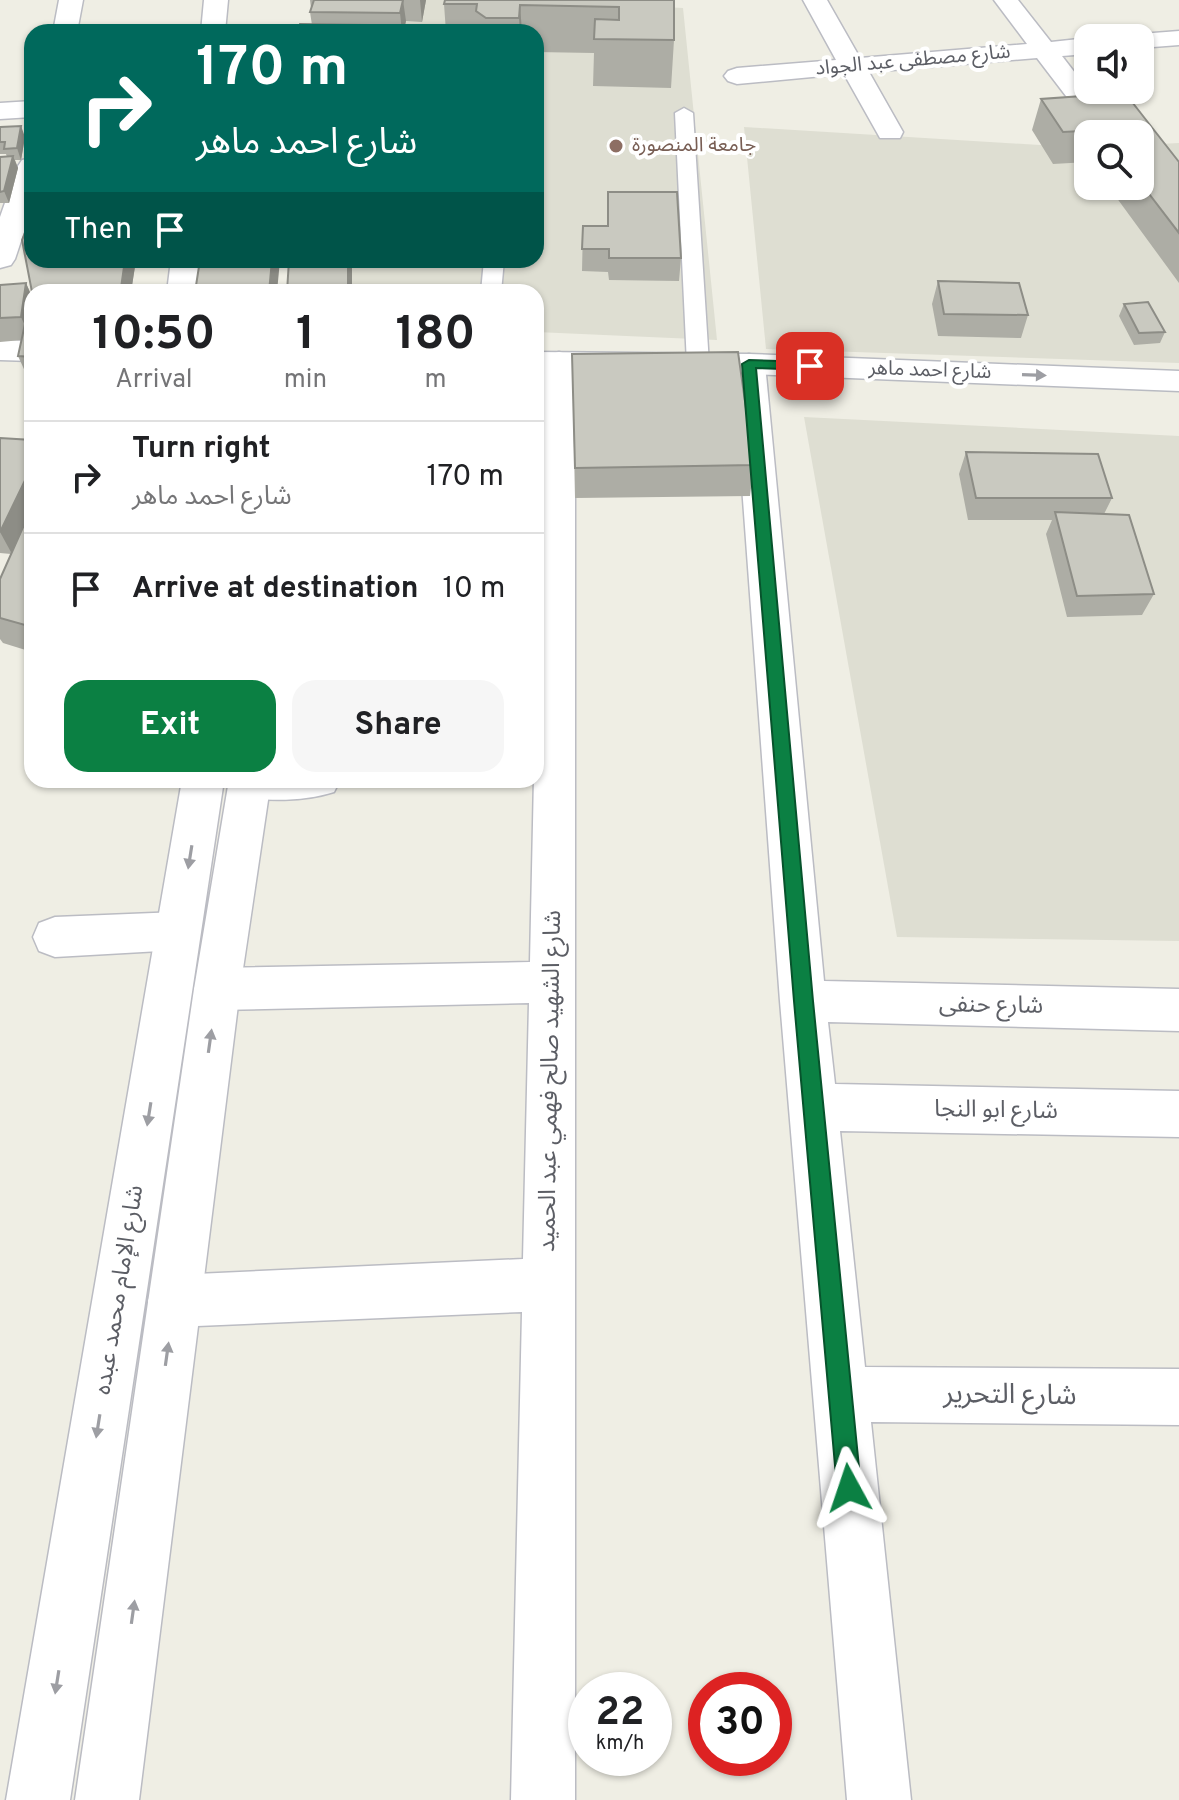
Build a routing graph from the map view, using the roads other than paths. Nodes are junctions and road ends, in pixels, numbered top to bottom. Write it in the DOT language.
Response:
graph roads {
  1 [pos="71,0"];
  2 [pos="216,0"];
  3 [pos="815,0"];
  4 [pos="1006,0"];
  5 [pos="66,24"];
  6 [pos="214,24"];
  7 [pos="1179,38"];
  8 [pos="1154,40"];
  9 [pos="1074,47"];
  10 [pos="1043,50"];
  11 [pos="852,66"];
  12 [pos="737,76"];
  13 [pos="24,110"];
  14 [pos="0,111"];
  15 [pos="684,113"];
  16 [pos="1098,120"];
  17 [pos="890,132"];
  18 [pos="24,189"];
  19 [pos="0,259"];
  20 [pos="0,350"];
  21 [pos="24,351"];
  22 [pos="547,362"];
  23 [pos="698,364"];
  24 [pos="749,364"];
  25 [pos="1179,381"];
  26 [pos="546,587"];
  27 [pos="545,773"];
  28 [pos="231,788"];
  29 [pos="233,788"];
  30 [pos="178,931"];
  31 [pos="55,937"];
  32 [pos="552,982"];
  33 [pos="217,989"];
  34 [pos="803,1001"];
  35 [pos="1179,1010"];
  36 [pos="814,1107"];
  37 [pos="1179,1114"];
  38 [pos="549,1284"];
  39 [pos="174,1301"];
  40 [pos="841,1394"];
  41 [pos="1179,1397"];
  42 [pos="38,1800"];
  43 [pos="107,1800"];
  44 [pos="543,1800"];
  45 [pos="879,1800"];
  1 -- 5 [label="street"];
  2 -- 6 [label="street"];
  3 -- 11 [label="street"];
  4 -- 10 [label="street"];
  7 -- 8 [label="street"];
  9 -- 10 [label="street, شارع مصطفى عبد الجواد"];
  10 -- 11 [label="street, شارع مصطفى عبد الجواد"];
  10 -- 16 [label="street"];
  11 -- 12 [label="street, شارع مصطفى عبد الجواد"];
  11 -- 17 [label="street"];
  13 -- 14 [label="street"];
  15 -- 23 [label="lane"];
  18 -- 19 [label="street"];
  20 -- 21 [label="street"];
  22 -- 23 [label="street, شارع احمد ماهر"];
  22 -- 26 [label="street, شارع الشهيد صالح فهمي عبد الحميد"];
  23 -- 24 [label="street, شارع احمد ماهر"];
  24 -- 25 [label="street, شارع احمد ماهر, one-way"];
  24 -- 34 [label="street"];
  26 -- 27 [label="street, شارع الشهيد صالح فهمي عبد الحميد"];
  27 -- 32 [label="street, شارع الشهيد صالح فهمي عبد الحميد"];
  28 -- 30 [label="street, شارع الإمام محمد عبده, one-way"];
  29 -- 33 [label="street"];
  30 -- 31 [label="street"];
  30 -- 42 [label="street, شارع الإمام محمد عبده, one-way"];
  32 -- 33 [label="street"];
  32 -- 38 [label="street, شارع الشهيد صالح فهمي عبد الحميد"];
  39 -- 33 [label="street, one-way"];
  34 -- 35 [label="street, شارع حنفى"];
  34 -- 36 [label="street"];
  36 -- 37 [label="street, شارع ابو النجا"];
  36 -- 40 [label="street"];
  38 -- 39 [label="street"];
  38 -- 44 [label="street, شارع الشهيد صالح فهمي عبد الحميد"];
  43 -- 39 [label="street, one-way"];
  40 -- 41 [label="street, شارع التحرير"];
  40 -- 45 [label="street"];
}
